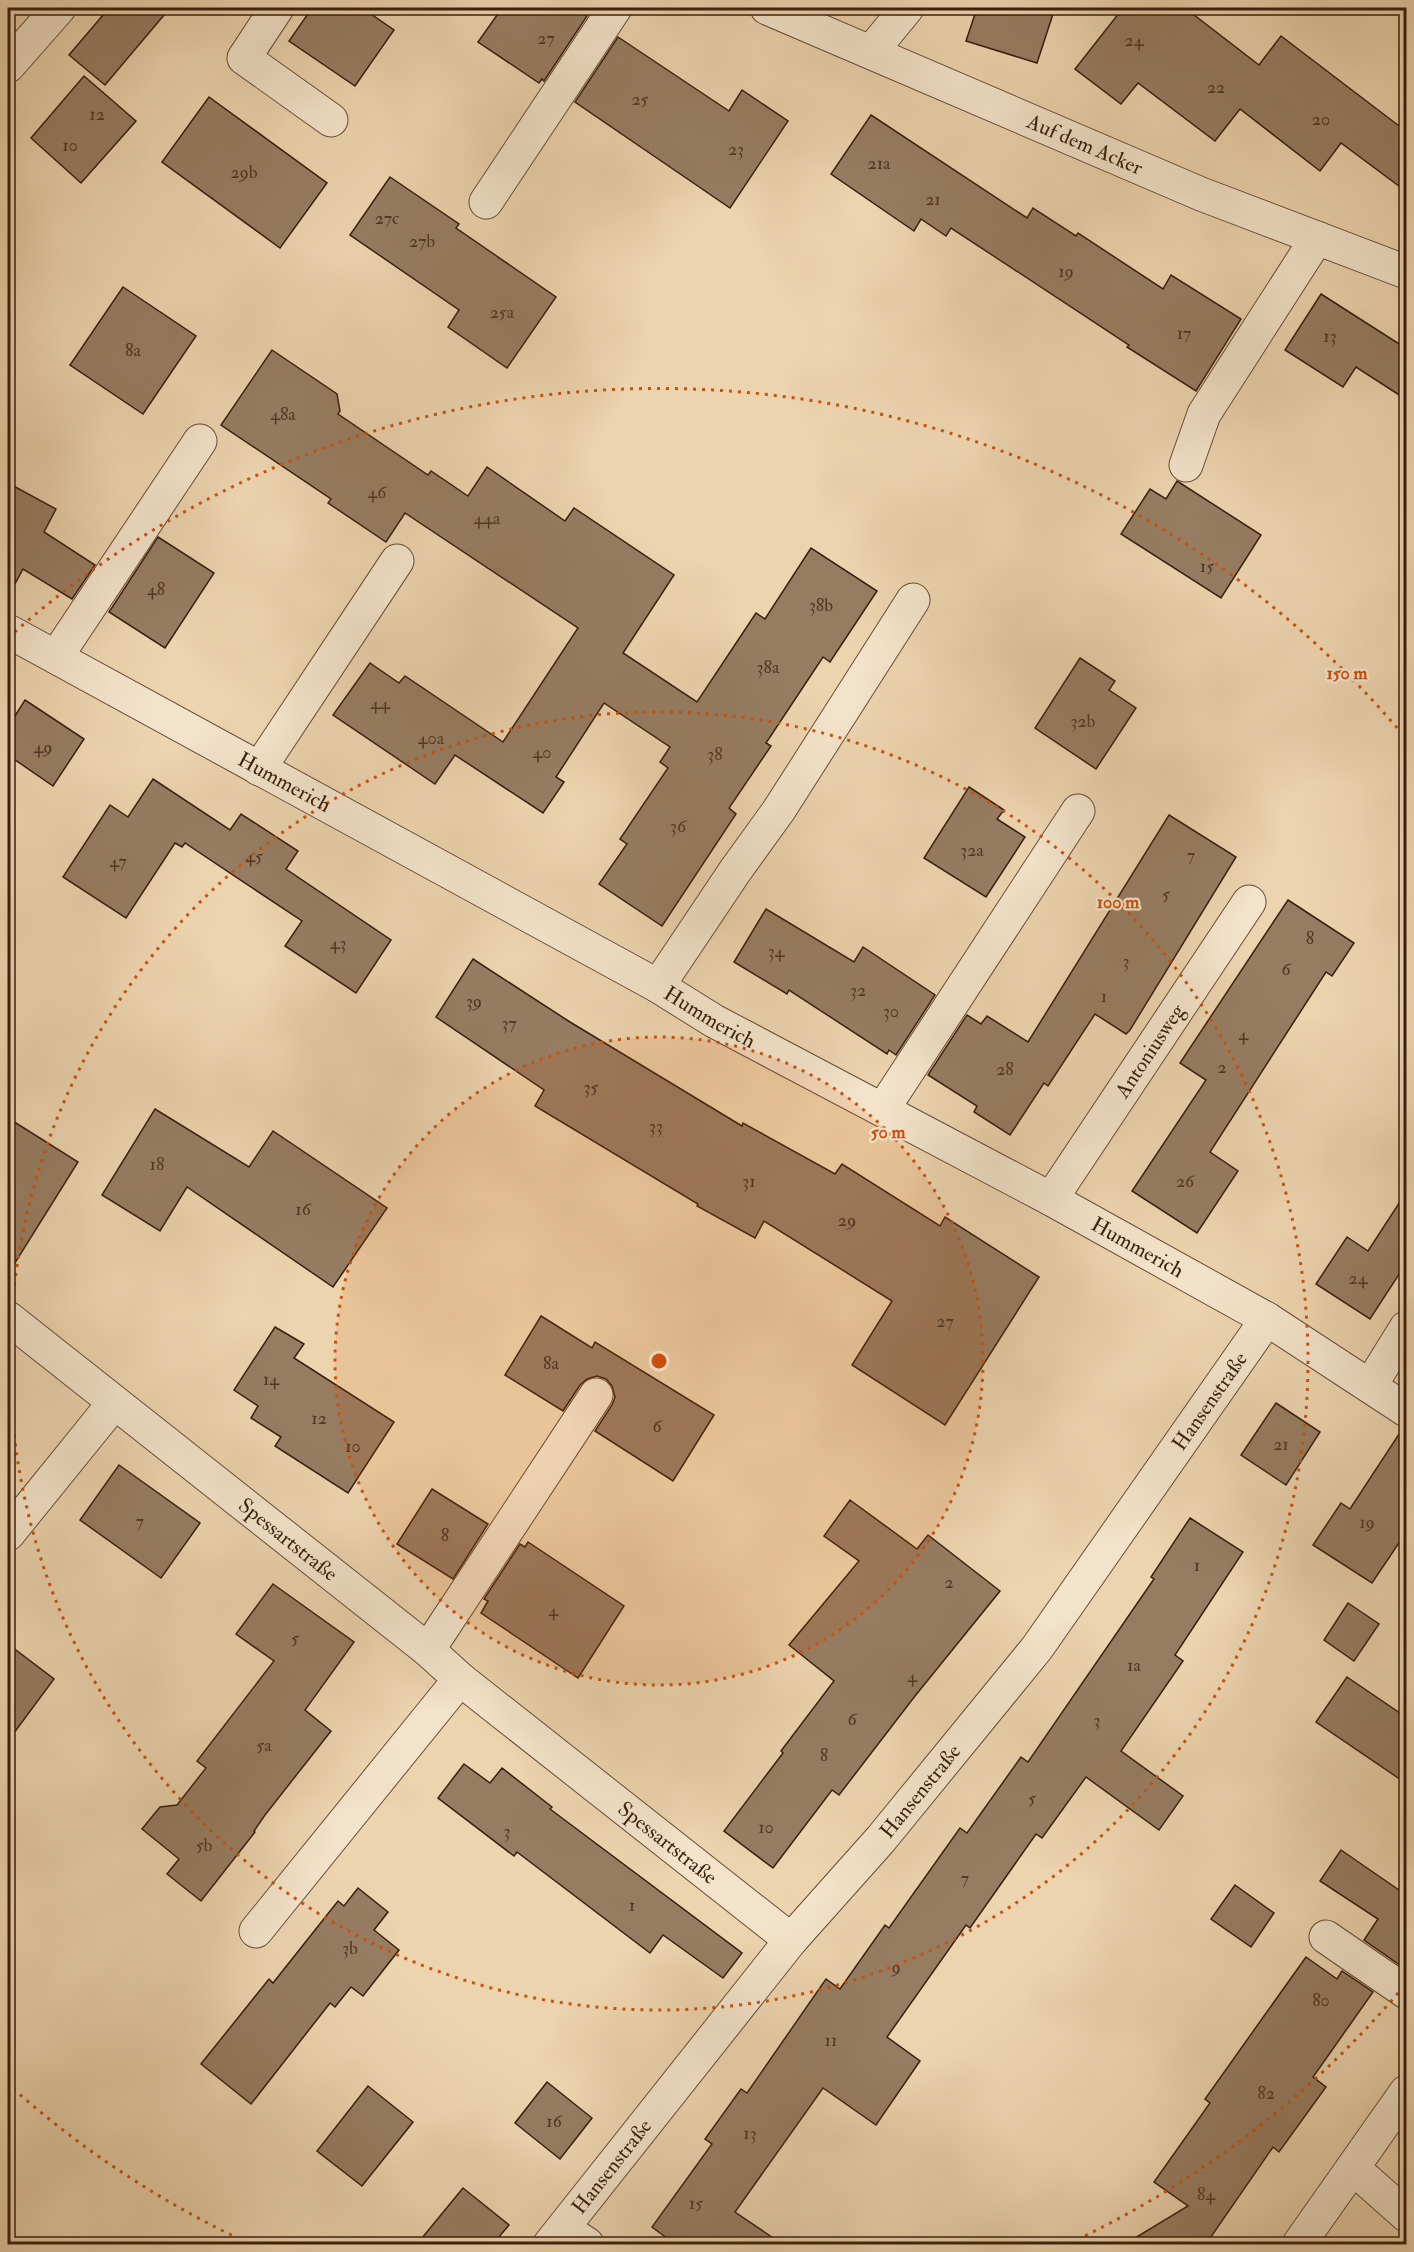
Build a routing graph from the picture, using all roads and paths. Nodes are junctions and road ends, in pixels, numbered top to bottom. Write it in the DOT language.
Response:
graph roads {
  1 [pos="59,8"];
  2 [pos="277,8"];
  3 [pos="615,8"];
  4 [pos="767,8"];
  5 [pos="907,8"];
  6 [pos="871,52"];
  7 [pos="8,66"];
  8 [pos="331,120"];
  9 [pos="486,202"];
  10 [pos="1317,238"];
  11 [pos="1407,272"];
  12 [pos="200,441"];
  13 [pos="1186,465"];
  14 [pos="397,561"];
  15 [pos="913,600"];
  16 [pos="13,643"];
  17 [pos="56,657"];
  18 [pos="260,769"];
  19 [pos="1078,811"];
  20 [pos="1249,902"];
  21 [pos="658,986"];
  22 [pos="883,1109"];
  23 [pos="1052,1199"];
  24 [pos="8,1318"];
  25 [pos="1267,1319"];
  26 [pos="1407,1328"];
  27 [pos="1370,1386"];
  28 [pos="596,1395"];
  29 [pos="114,1403"];
  30 [pos="1407,1410"];
  31 [pos="8,1534"];
  32 [pos="428,1650"];
  33 [pos="460,1679"];
  34 [pos="256,1931"];
  35 [pos="1326,1937"];
  36 [pos="791,1940"];
  37 [pos="1407,1992"];
  38 [pos="1407,2092"];
  39 [pos="1353,2168"];
  40 [pos="1407,2215"];
  41 [pos="567,2239"];
  42 [pos="1299,2244"];
  1 -- 7 [label="street"];
  2 -- 8 [label="street"];
  3 -- 9 [label="street"];
  4 -- 6 [label="street, Auf dem Acker"];
  5 -- 6 [label="street"];
  6 -- 10 [label="street, Auf dem Acker"];
  10 -- 11 [label="street, Auf dem Acker"];
  10 -- 13 [label="street"];
  12 -- 17 [label="street"];
  14 -- 18 [label="street"];
  15 -- 21 [label="street"];
  16 -- 17 [label="street, Hummerich"];
  17 -- 18 [label="street, Hummerich"];
  18 -- 21 [label="street, Hummerich"];
  19 -- 22 [label="street"];
  20 -- 23 [label="street, Antoniusweg"];
  21 -- 22 [label="street, Hummerich"];
  22 -- 23 [label="street, Hummerich"];
  23 -- 25 [label="street, Hummerich"];
  24 -- 29 [label="street, Spessartstraße"];
  25 -- 27 [label="street, Hummerich"];
  25 -- 36 [label="street, Hansenstraße"];
  26 -- 27 [label="street"];
  27 -- 30 [label="street, Hummerich"];
  28 -- 32 [label="street"];
  29 -- 31 [label="street"];
  29 -- 32 [label="street, Spessartstraße"];
  32 -- 33 [label="street, Spessartstraße"];
  33 -- 34 [label="street"];
  33 -- 36 [label="street, Spessartstraße"];
  35 -- 37 [label="street"];
  36 -- 41 [label="street, Hansenstraße"];
  38 -- 39 [label="street"];
  39 -- 40 [label="street"];
  39 -- 42 [label="street"];
}
